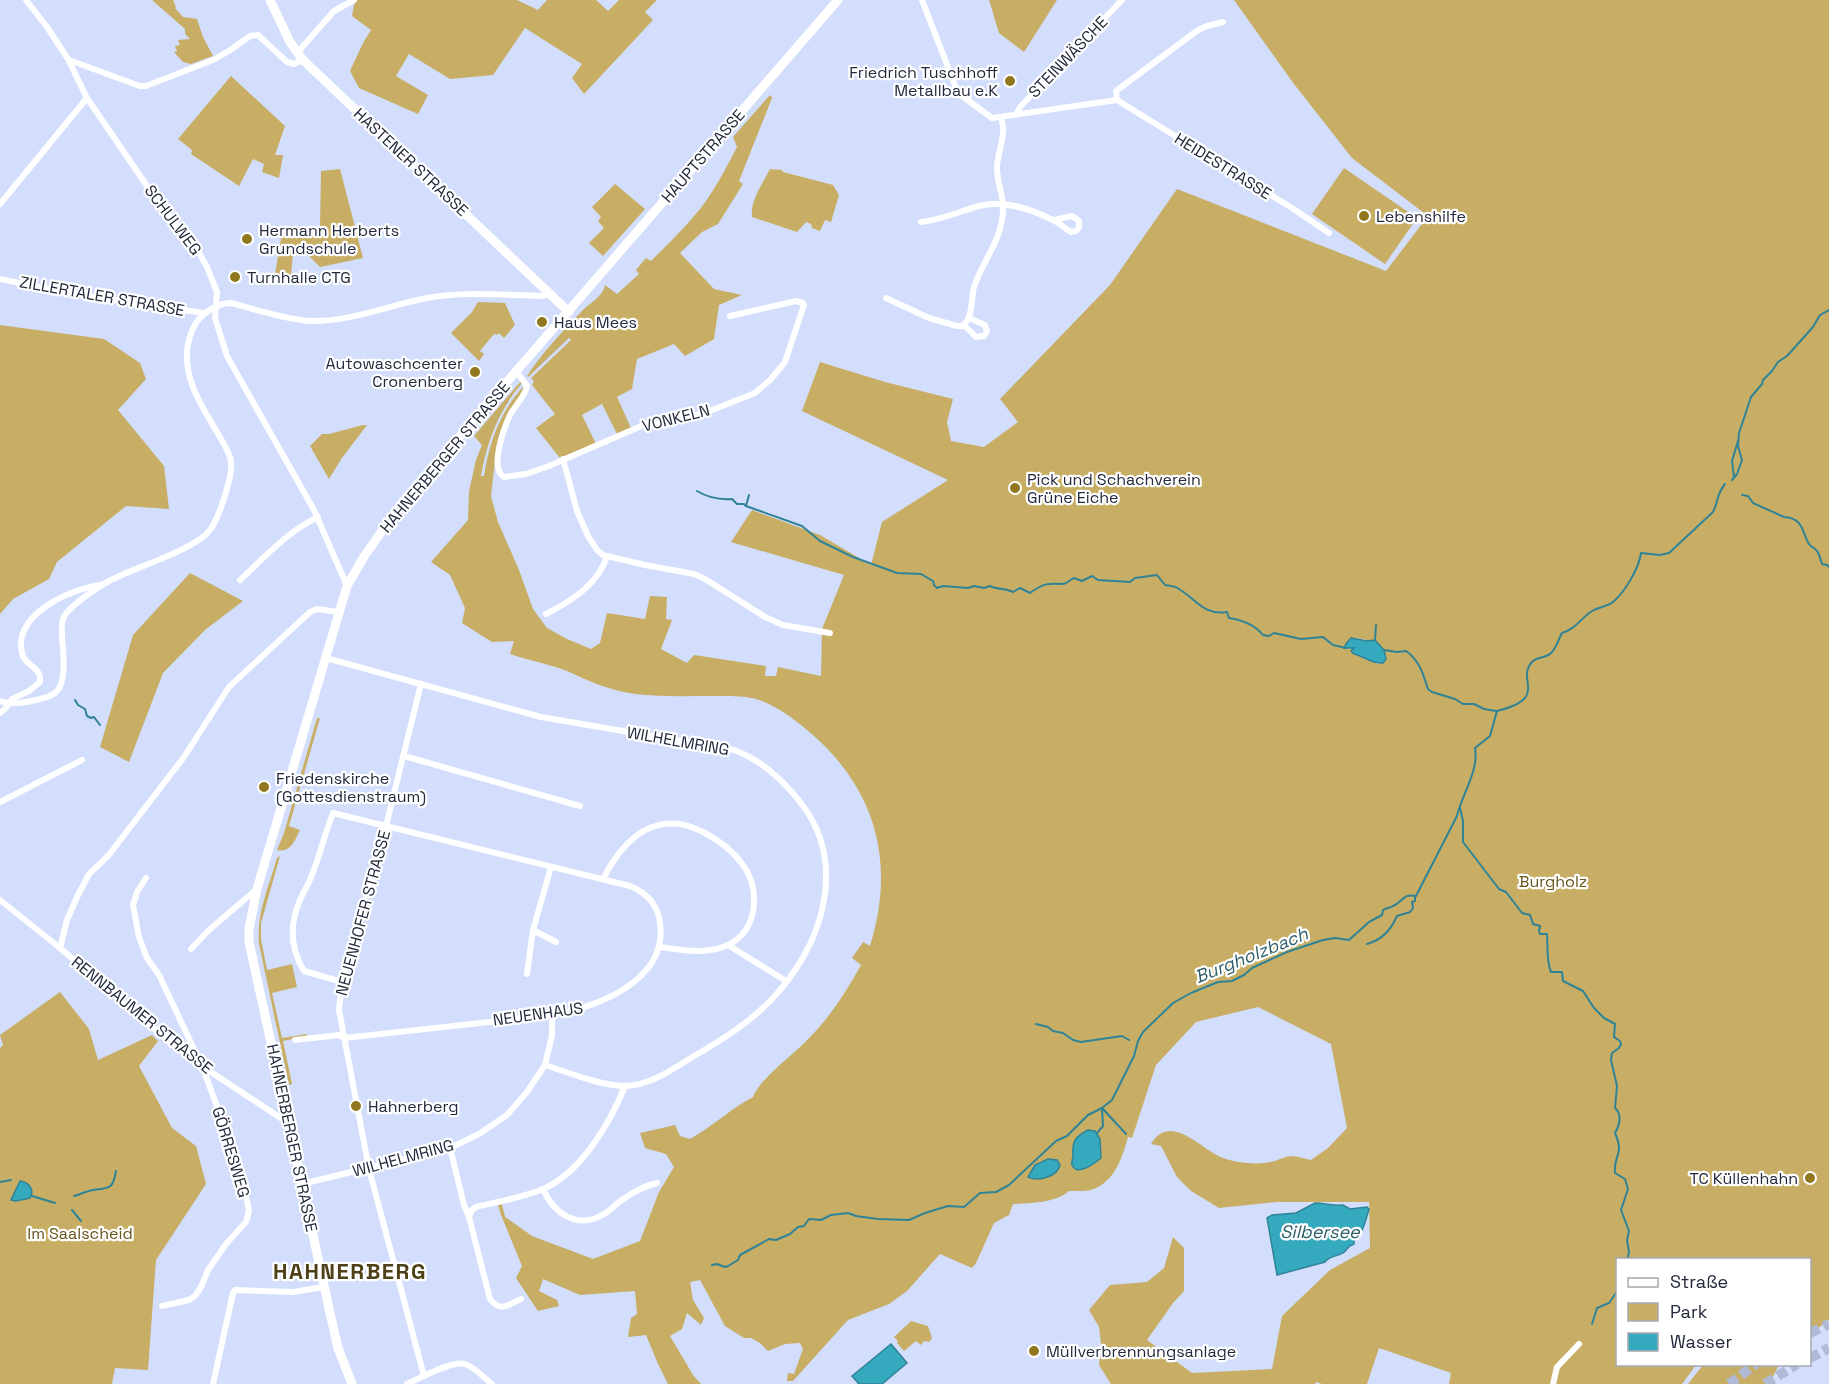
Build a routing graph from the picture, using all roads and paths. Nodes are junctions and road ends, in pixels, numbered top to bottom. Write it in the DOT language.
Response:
graph roads {
  1 [pos="26,0"];
  2 [pos="271,0"];
  3 [pos="354,0"];
  4 [pos="838,0"];
  5 [pos="922,0"];
  6 [pos="1122,0"];
  7 [pos="1223,22"];
  8 [pos="300,56"];
  9 [pos="68,59"];
  10 [pos="87,98"];
  11 [pos="1117,100"];
  12 [pos="1016,115"];
  13 [pos="1001,117"];
  14 [pos="1003,203"];
  15 [pos="0,204"];
  16 [pos="1054,220"];
  17 [pos="921,222"];
  18 [pos="1329,233"];
  19 [pos="0,279"];
  20 [pos="551,294"];
  21 [pos="886,298"];
  22 [pos="215,308"];
  23 [pos="569,312"];
  24 [pos="204,313"];
  25 [pos="730,316"];
  26 [pos="969,318"];
  27 [pos="962,326"];
  28 [pos="517,372"];
  29 [pos="563,459"];
  30 [pos="318,517"];
  31 [pos="607,556"];
  32 [pos="240,580"];
  33 [pos="101,585"];
  34 [pos="347,586"];
  35 [pos="338,612"];
  36 [pos="546,614"];
  37 [pos="830,633"];
  38 [pos="326,658"];
  39 [pos="421,684"];
  40 [pos="0,701"];
  41 [pos="10,704"];
  42 [pos="0,713"];
  43 [pos="404,756"];
  44 [pos="82,760"];
  45 [pos="0,802"];
  46 [pos="580,806"];
  47 [pos="386,826"];
  48 [pos="550,867"];
  49 [pos="146,878"];
  50 [pos="603,879"];
  51 [pos="257,889"];
  52 [pos="0,900"];
  53 [pos="533,930"];
  54 [pos="555,942"];
  55 [pos="728,945"];
  56 [pos="660,947"];
  57 [pos="60,948"];
  58 [pos="191,950"];
  59 [pos="527,974"];
  60 [pos="786,981"];
  61 [pos="342,982"];
  62 [pos="552,1015"];
  63 [pos="344,1038"];
  64 [pos="295,1040"];
  65 [pos="545,1065"];
  66 [pos="202,1066"];
  67 [pos="625,1086"];
  68 [pos="288,1124"];
  69 [pos="450,1148"];
  70 [pos="369,1169"];
  71 [pos="657,1183"];
  72 [pos="302,1184"];
  73 [pos="543,1190"];
  74 [pos="469,1217"];
  75 [pos="324,1287"];
  76 [pos="521,1299"];
  77 [pos="162,1306"];
  78 [pos="1579,1344"];
  79 [pos="424,1376"];
  80 [pos="213,1384"];
  81 [pos="352,1384"];
  82 [pos="407,1384"];
  83 [pos="492,1384"];
  84 [pos="1553,1384"];
  1 -- 9 [label="street, SCHULWEG"];
  2 -- 8 [label="main road, HASTENER STRASSE"];
  3 -- 8 [label="street"];
  4 -- 23 [label="main road, HAUPTSTRASSE"];
  5 -- 13 [label="street"];
  6 -- 12 [label="street, STEINWÄSCHE"];
  7 -- 11 [label="street"];
  8 -- 9 [label="street"];
  8 -- 20 [label="main road, HASTENER STRASSE"];
  9 -- 10 [label="street, SCHULWEG"];
  10 -- 15 [label="street"];
  10 -- 22 [label="street, SCHULWEG"];
  11 -- 12 [label="street"];
  11 -- 18 [label="street, HEIDESTRASSE"];
  12 -- 13 [label="street"];
  13 -- 14 [label="street"];
  14 -- 16 [label="street"];
  14 -- 17 [label="street"];
  14 -- 26 [label="street"];
  19 -- 24 [label="street, ZILLERTALER STRASSE"];
  20 -- 22 [label="street"];
  20 -- 23 [label="main road, HASTENER STRASSE"];
  21 -- 27 [label="street"];
  22 -- 24 [label="street"];
  22 -- 30 [label="street, SCHULWEG"];
  23 -- 28 [label="main road, HAHNERBERGER STRASSE"];
  24 -- 33 [label="street"];
  25 -- 29 [label="street, VONKELN"];
  26 -- 27 [label="street"];
  26 -- 27 [label="street"];
  28 -- 29 [label="street, VONKELN"];
  28 -- 34 [label="main road, HAHNERBERGER STRASSE"];
  29 -- 31 [label="street"];
  30 -- 32 [label="street"];
  30 -- 34 [label="street, SCHULWEG"];
  31 -- 36 [label="street"];
  31 -- 37 [label="street"];
  33 -- 41 [label="street"];
  33 -- 41 [label="street"];
  34 -- 35 [label="main road, HAHNERBERGER STRASSE"];
  35 -- 38 [label="main road, HAHNERBERGER STRASSE"];
  35 -- 57 [label="street"];
  38 -- 39 [label="street, WILHELMRING"];
  38 -- 51 [label="main road, HAHNERBERGER STRASSE"];
  39 -- 43 [label="street, NEUENHOFER STRASSE"];
  39 -- 60 [label="street, WILHELMRING"];
  40 -- 41 [label="street"];
  41 -- 42 [label="street"];
  43 -- 46 [label="street"];
  43 -- 47 [label="street, NEUENHOFER STRASSE"];
  44 -- 45 [label="street"];
  47 -- 48 [label="street"];
  47 -- 61 [label="street, NEUENHOFER STRASSE"];
  47 -- 61 [label="street"];
  48 -- 50 [label="street"];
  48 -- 53 [label="street"];
  49 -- 66 [label="street, GÖRRESWEG"];
  50 -- 55 [label="street"];
  50 -- 56 [label="street"];
  51 -- 58 [label="street"];
  51 -- 68 [label="main road, HAHNERBERGER STRASSE"];
  52 -- 57 [label="street, RENNBAUMER STRASSE"];
  53 -- 54 [label="street"];
  53 -- 59 [label="street"];
  55 -- 56 [label="street"];
  55 -- 60 [label="street"];
  56 -- 62 [label="street, NEUENHAUS"];
  57 -- 66 [label="street, RENNBAUMER STRASSE"];
  60 -- 67 [label="street, WILHELMRING"];
  61 -- 63 [label="street, NEUENHOFER STRASSE"];
  62 -- 63 [label="street, NEUENHAUS"];
  62 -- 65 [label="street, WILHELMRING"];
  63 -- 64 [label="street"];
  63 -- 70 [label="street, NEUENHOFER STRASSE"];
  65 -- 67 [label="street, WILHELMRING"];
  65 -- 69 [label="street, WILHELMRING"];
  66 -- 68 [label="street, RENNBAUMER STRASSE"];
  66 -- 77 [label="street, GÖRRESWEG"];
  67 -- 73 [label="street"];
  68 -- 72 [label="main road, HAHNERBERGER STRASSE"];
  69 -- 70 [label="street, WILHELMRING"];
  69 -- 74 [label="street"];
  70 -- 72 [label="street, WILHELMRING"];
  70 -- 79 [label="street, NEUENHOFER STRASSE"];
  71 -- 73 [label="street"];
  72 -- 75 [label="main road, HAHNERBERGER STRASSE"];
  73 -- 74 [label="street"];
  74 -- 76 [label="street"];
  75 -- 80 [label="street"];
  75 -- 81 [label="main road, HAHNERBERGER STRASSE"];
  78 -- 84 [label="street"];
  79 -- 82 [label="street"];
  79 -- 83 [label="street"];
}
